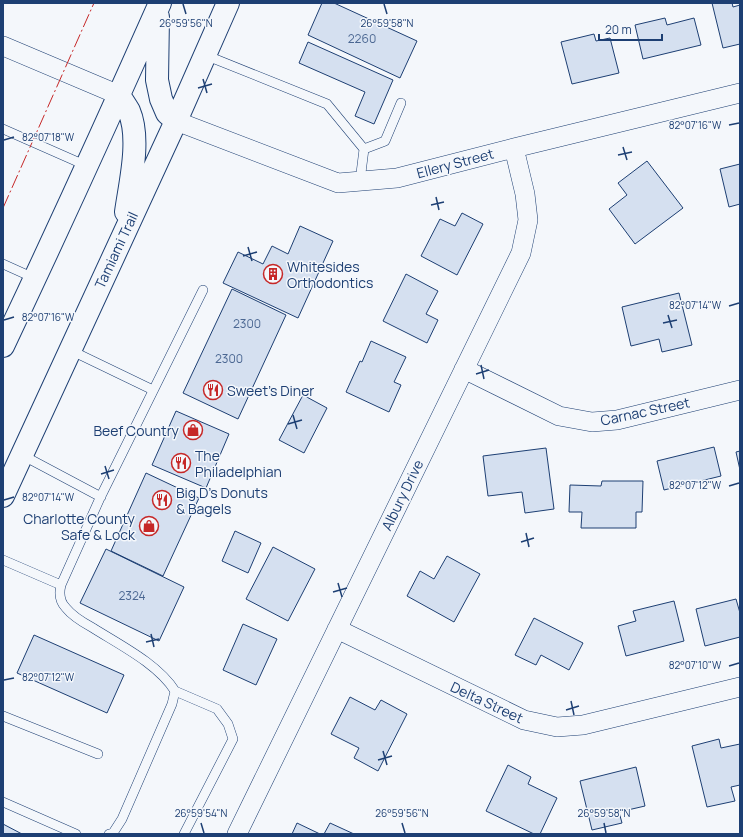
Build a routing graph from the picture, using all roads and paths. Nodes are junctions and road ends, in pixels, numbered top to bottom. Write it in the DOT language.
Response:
graph roads {
  1 [pos="228,3"];
  2 [pos="159,5"];
  3 [pos="3,46"];
  4 [pos="205,55"];
  5 [pos="740,93"];
  6 [pos="119,95"];
  7 [pos="401,103"];
  8 [pos="176,121"];
  9 [pos="3,129"];
  10 [pos="364,148"];
  11 [pos="514,148"];
  12 [pos="87,166"];
  13 [pos="360,181"];
  14 [pos="122,237"];
  15 [pos="3,264"];
  16 [pos="35,279"];
  17 [pos="203,290"];
  18 [pos="3,346"];
  19 [pos="70,350"];
  20 [pos="464,369"];
  21 [pos="153,390"];
  22 [pos="740,390"];
  23 [pos="22,455"];
  24 [pos="3,496"];
  25 [pos="101,497"];
  26 [pos="3,560"];
  27 [pos="61,585"];
  28 [pos="337,629"];
  29 [pos="740,687"];
  30 [pos="175,691"];
  31 [pos="3,716"];
  32 [pos="98,754"];
  33 [pos="3,802"];
  34 [pos="76,834"];
  35 [pos="109,834"];
  36 [pos="184,834"];
  37 [pos="237,834"];
  1 -- 4 [label="main road, Tamiami Trail"];
  2 -- 6 [label="main road"];
  2 -- 8 [label="main road"];
  3 -- 6 [label="street"];
  4 -- 8 [label="main road, Tamiami Trail"];
  4 -- 10 [label="lane"];
  5 -- 11 [label="street, Ellery Street"];
  6 -- 12 [label="main road"];
  6 -- 14 [label="main road"];
  7 -- 10 [label="lane"];
  8 -- 13 [label="street, Ellery Street"];
  8 -- 14 [label="main road, Tamiami Trail"];
  9 -- 12 [label="lane"];
  10 -- 13 [label="lane"];
  11 -- 13 [label="street, Ellery Street"];
  11 -- 20 [label="street, Albury Drive"];
  12 -- 16 [label="main road"];
  14 -- 19 [label="main road, Tamiami Trail"];
  15 -- 16 [label="lane"];
  16 -- 18 [label="main road"];
  17 -- 21 [label="lane"];
  19 -- 21 [label="lane"];
  19 -- 23 [label="main road, Tamiami Trail"];
  20 -- 22 [label="street, Carnac Street"];
  20 -- 28 [label="street, Albury Drive"];
  21 -- 25 [label="lane"];
  23 -- 24 [label="main road, Tamiami Trail"];
  23 -- 25 [label="lane"];
  25 -- 27 [label="lane"];
  26 -- 27 [label="lane"];
  27 -- 30 [label="lane"];
  28 -- 29 [label="street, Delta Street"];
  28 -- 37 [label="street, Albury Drive"];
  30 -- 35 [label="lane"];
  30 -- 36 [label="lane"];
  31 -- 32 [label="lane"];
  33 -- 34 [label="lane"];
}
